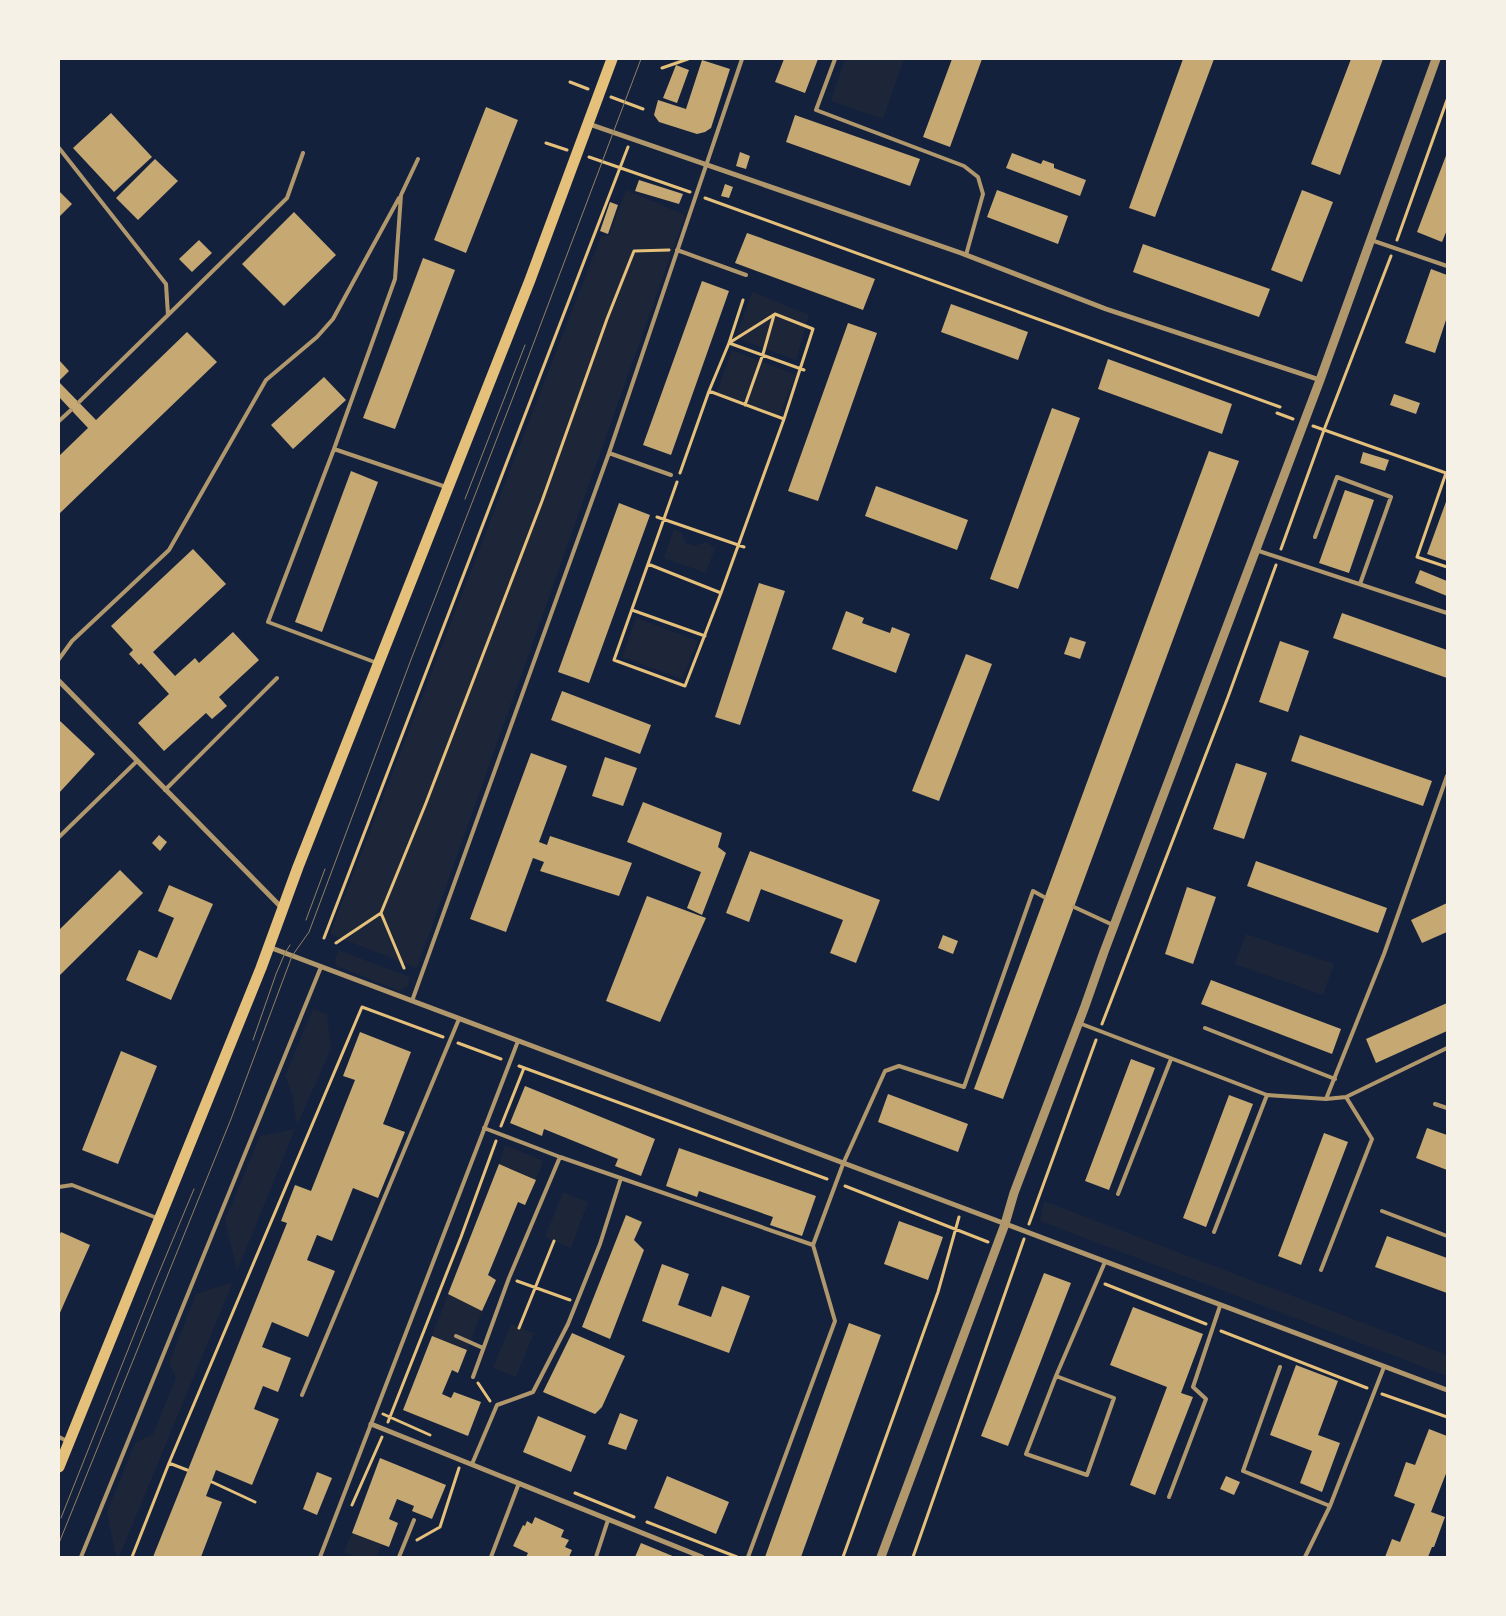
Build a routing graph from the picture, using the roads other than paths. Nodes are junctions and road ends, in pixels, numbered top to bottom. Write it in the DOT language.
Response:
graph roads {
  1 [pos="612,59"];
  2 [pos="742,59"];
  3 [pos="835,59"];
  4 [pos="1436,59"];
  5 [pos="587,124"];
  6 [pos="59,148"];
  7 [pos="303,153"];
  8 [pos="418,159"];
  9 [pos="706,165"];
  10 [pos="401,195"];
  11 [pos="1371,240"];
  12 [pos="677,250"];
  13 [pos="966,255"];
  14 [pos="1447,266"];
  15 [pos="746,275"];
  16 [pos="168,315"];
  17 [pos="1320,380"];
  18 [pos="79,402"];
  19 [pos="71,410"];
  20 [pos="59,421"];
  21 [pos="334,449"];
  22 [pos="609,453"];
  23 [pos="671,475"];
  24 [pos="448,488"];
  25 [pos="1315,537"];
  26 [pos="1256,550"];
  27 [pos="1360,584"];
  28 [pos="1447,613"];
  29 [pos="59,659"];
  30 [pos="380,664"];
  31 [pos="277,678"];
  32 [pos="59,681"];
  33 [pos="137,761"];
  34 [pos="1447,776"];
  35 [pos="165,790"];
  36 [pos="59,838"];
  37 [pos="1044,896"];
  38 [pos="1074,907"];
  39 [pos="282,908"];
  40 [pos="1115,926"];
  41 [pos="268,947"];
  42 [pos="321,967"];
  43 [pos="412,1001"];
  44 [pos="459,1020"];
  45 [pos="1079,1023"];
  46 [pos="1205,1028"];
  47 [pos="518,1041"];
  48 [pos="1447,1048"];
  49 [pos="1171,1059"];
  50 [pos="1335,1079"];
  51 [pos="1268,1095"];
  52 [pos="1346,1097"];
  53 [pos="1326,1099"];
  54 [pos="1436,1104"];
  55 [pos="1447,1108"];
  56 [pos="484,1128"];
  57 [pos="560,1157"];
  58 [pos="843,1164"];
  59 [pos="621,1178"];
  60 [pos="59,1187"];
  61 [pos="1118,1194"];
  62 [pos="1382,1211"];
  63 [pos="159,1218"];
  64 [pos="1005,1224"];
  65 [pos="1214,1232"];
  66 [pos="1447,1236"];
  67 [pos="813,1245"];
  68 [pos="1105,1262"];
  69 [pos="1321,1270"];
  70 [pos="1220,1306"];
  71 [pos="456,1336"];
  72 [pos="484,1348"];
  73 [pos="1280,1367"];
  74 [pos="1384,1368"];
  75 [pos="1056,1376"];
  76 [pos="473,1377"];
  77 [pos="1447,1390"];
  78 [pos="302,1395"];
  79 [pos="371,1424"];
  80 [pos="64,1439"];
  81 [pos="472,1464"];
  82 [pos="59,1468"];
  83 [pos="519,1483"];
  84 [pos="1169,1496"];
  85 [pos="1330,1506"];
  86 [pos="414,1520"];
  87 [pos="608,1520"];
  88 [pos="81,1557"];
  89 [pos="320,1557"];
  90 [pos="399,1557"];
  91 [pos="490,1557"];
  92 [pos="596,1557"];
  93 [pos="702,1557"];
  94 [pos="748,1557"];
  95 [pos="881,1557"];
  96 [pos="1305,1557"];
  1 -- 5 [label="main road"];
  2 -- 9 [label="lane"];
  3 -- 13 [label="lane"];
  4 -- 11 [label="street"];
  5 -- 9 [label="street"];
  5 -- 24 [label="main road"];
  6 -- 16 [label="lane"];
  7 -- 16 [label="lane"];
  8 -- 10 [label="lane"];
  9 -- 12 [label="lane"];
  9 -- 13 [label="street"];
  10 -- 21 [label="lane"];
  10 -- 29 [label="lane"];
  11 -- 14 [label="lane"];
  11 -- 17 [label="street"];
  12 -- 15 [label="lane"];
  12 -- 22 [label="lane"];
  13 -- 17 [label="street"];
  16 -- 18 [label="lane"];
  17 -- 26 [label="street"];
  19 -- 20 [label="lane"];
  21 -- 24 [label="lane"];
  21 -- 30 [label="lane"];
  22 -- 23 [label="lane"];
  22 -- 43 [label="lane"];
  24 -- 30 [label="main road"];
  25 -- 27 [label="lane"];
  26 -- 27 [label="lane"];
  26 -- 40 [label="street"];
  27 -- 28 [label="lane"];
  30 -- 39 [label="main road"];
  31 -- 35 [label="lane"];
  32 -- 33 [label="street"];
  33 -- 35 [label="street"];
  33 -- 36 [label="lane"];
  34 -- 50 [label="lane"];
  35 -- 39 [label="street"];
  37 -- 58 [label="lane"];
  38 -- 40 [label="lane"];
  39 -- 41 [label="main road"];
  40 -- 45 [label="street"];
  41 -- 42 [label="street"];
  41 -- 63 [label="main road"];
  42 -- 43 [label="street"];
  42 -- 88 [label="lane"];
  43 -- 44 [label="street"];
  44 -- 47 [label="street"];
  44 -- 78 [label="lane"];
  45 -- 49 [label="lane"];
  45 -- 64 [label="street"];
  46 -- 50 [label="lane"];
  47 -- 56 [label="lane"];
  47 -- 58 [label="street"];
  48 -- 52 [label="lane"];
  49 -- 51 [label="lane"];
  49 -- 61 [label="lane"];
  50 -- 53 [label="lane"];
  51 -- 53 [label="lane"];
  51 -- 65 [label="lane"];
  52 -- 53 [label="lane"];
  52 -- 69 [label="lane"];
  54 -- 55 [label="lane"];
  56 -- 57 [label="lane"];
  56 -- 79 [label="lane"];
  57 -- 59 [label="lane"];
  57 -- 72 [label="lane"];
  58 -- 64 [label="street"];
  58 -- 67 [label="lane"];
  59 -- 67 [label="lane"];
  59 -- 81 [label="lane"];
  60 -- 63 [label="lane"];
  62 -- 66 [label="lane"];
  63 -- 80 [label="main road"];
  64 -- 68 [label="street"];
  64 -- 95 [label="street"];
  67 -- 94 [label="lane"];
  68 -- 70 [label="street"];
  68 -- 75 [label="lane"];
  70 -- 74 [label="street"];
  70 -- 84 [label="lane"];
  71 -- 72 [label="lane"];
  72 -- 76 [label="lane"];
  73 -- 85 [label="lane"];
  74 -- 77 [label="street"];
  74 -- 85 [label="lane"];
  75 -- 75 [label="lane"];
  79 -- 81 [label="street"];
  79 -- 89 [label="lane"];
  80 -- 82 [label="main road"];
  81 -- 83 [label="street"];
  83 -- 87 [label="street"];
  83 -- 91 [label="lane"];
  85 -- 96 [label="lane"];
  86 -- 90 [label="lane"];
  87 -- 92 [label="lane"];
  87 -- 93 [label="street"];
}
